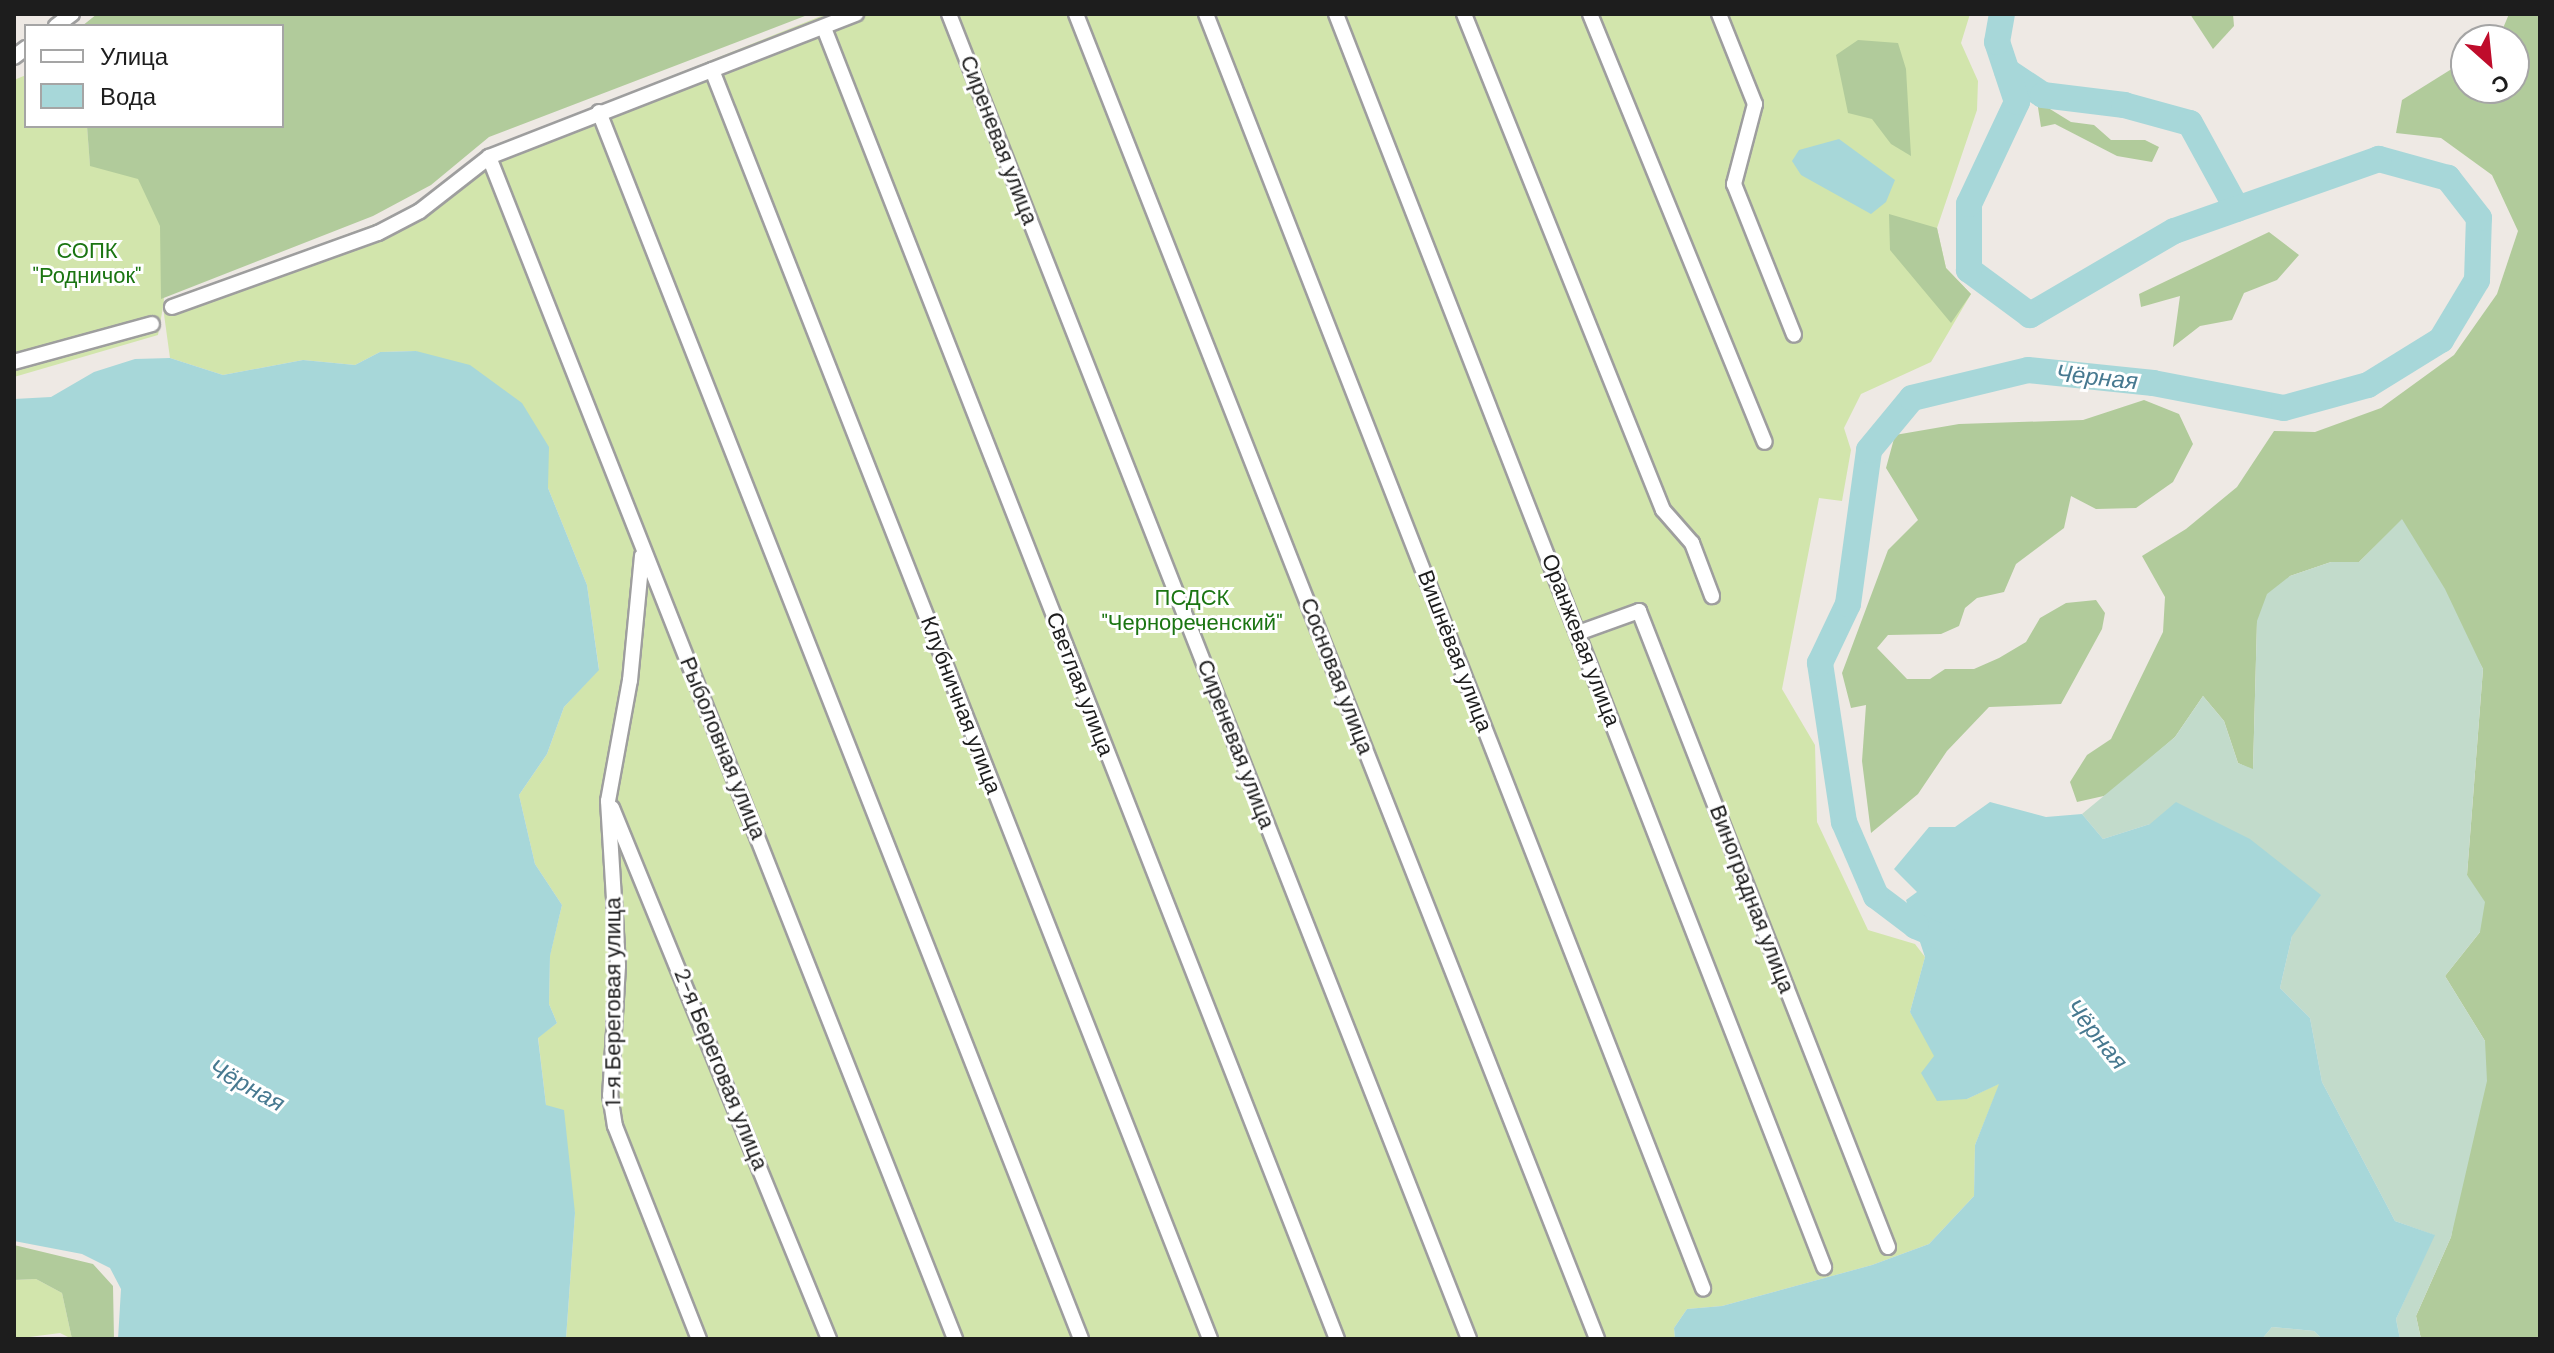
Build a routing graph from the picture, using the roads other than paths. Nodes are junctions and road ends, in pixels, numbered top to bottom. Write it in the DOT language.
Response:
graph roads {
  1 [pos="856,14"];
  2 [pos="949,14"];
  3 [pos="1076,14"];
  4 [pos="1206,14"];
  5 [pos="1336,14"];
  6 [pos="1464,14"];
  7 [pos="1590,14"];
  8 [pos="1719,14"];
  9 [pos="824,28"];
  10 [pos="712,70"];
  11 [pos="599,112"];
  12 [pos="489,157"];
  13 [pos="172,307"];
  14 [pos="152,324"];
  15 [pos="1794,335"];
  16 [pos="14,362"];
  17 [pos="1765,442"];
  18 [pos="642,556"];
  19 [pos="1712,596"];
  20 [pos="1578,633"];
  21 [pos="608,801"];
  22 [pos="1888,1247"];
  23 [pos="1824,1267"];
  24 [pos="1703,1288"];
  25 [pos="699,1339"];
  26 [pos="829,1339"];
  27 [pos="955,1339"];
  28 [pos="1081,1339"];
  29 [pos="1210,1339"];
  30 [pos="1337,1339"];
  31 [pos="1469,1339"];
  32 [pos="1597,1339"];
  1 -- 9 [label="street"];
  2 -- 31 [label="street, Сиреневая улица"];
  3 -- 32 [label="street, Сосновая улица"];
  4 -- 24 [label="street, Вишнёвая улица"];
  5 -- 20 [label="street, Оранжевая улица"];
  6 -- 19 [label="street"];
  7 -- 17 [label="street"];
  8 -- 15 [label="street"];
  9 -- 10 [label="street"];
  9 -- 30 [label="street, Светлая улица"];
  10 -- 11 [label="street"];
  10 -- 29 [label="street, Клубничная улица"];
  11 -- 12 [label="street"];
  11 -- 28 [label="street"];
  12 -- 13 [label="street"];
  12 -- 18 [label="street, Рыболовная улица"];
  14 -- 16 [label="street"];
  18 -- 21 [label="street, 1-я Береговая улица"];
  18 -- 27 [label="street, Рыболовная улица"];
  20 -- 22 [label="street, Виноградная улица"];
  20 -- 23 [label="street, Оранжевая улица"];
  21 -- 25 [label="street, 1-я Береговая улица"];
  21 -- 26 [label="street, 2-я Береговая улица"];
}
